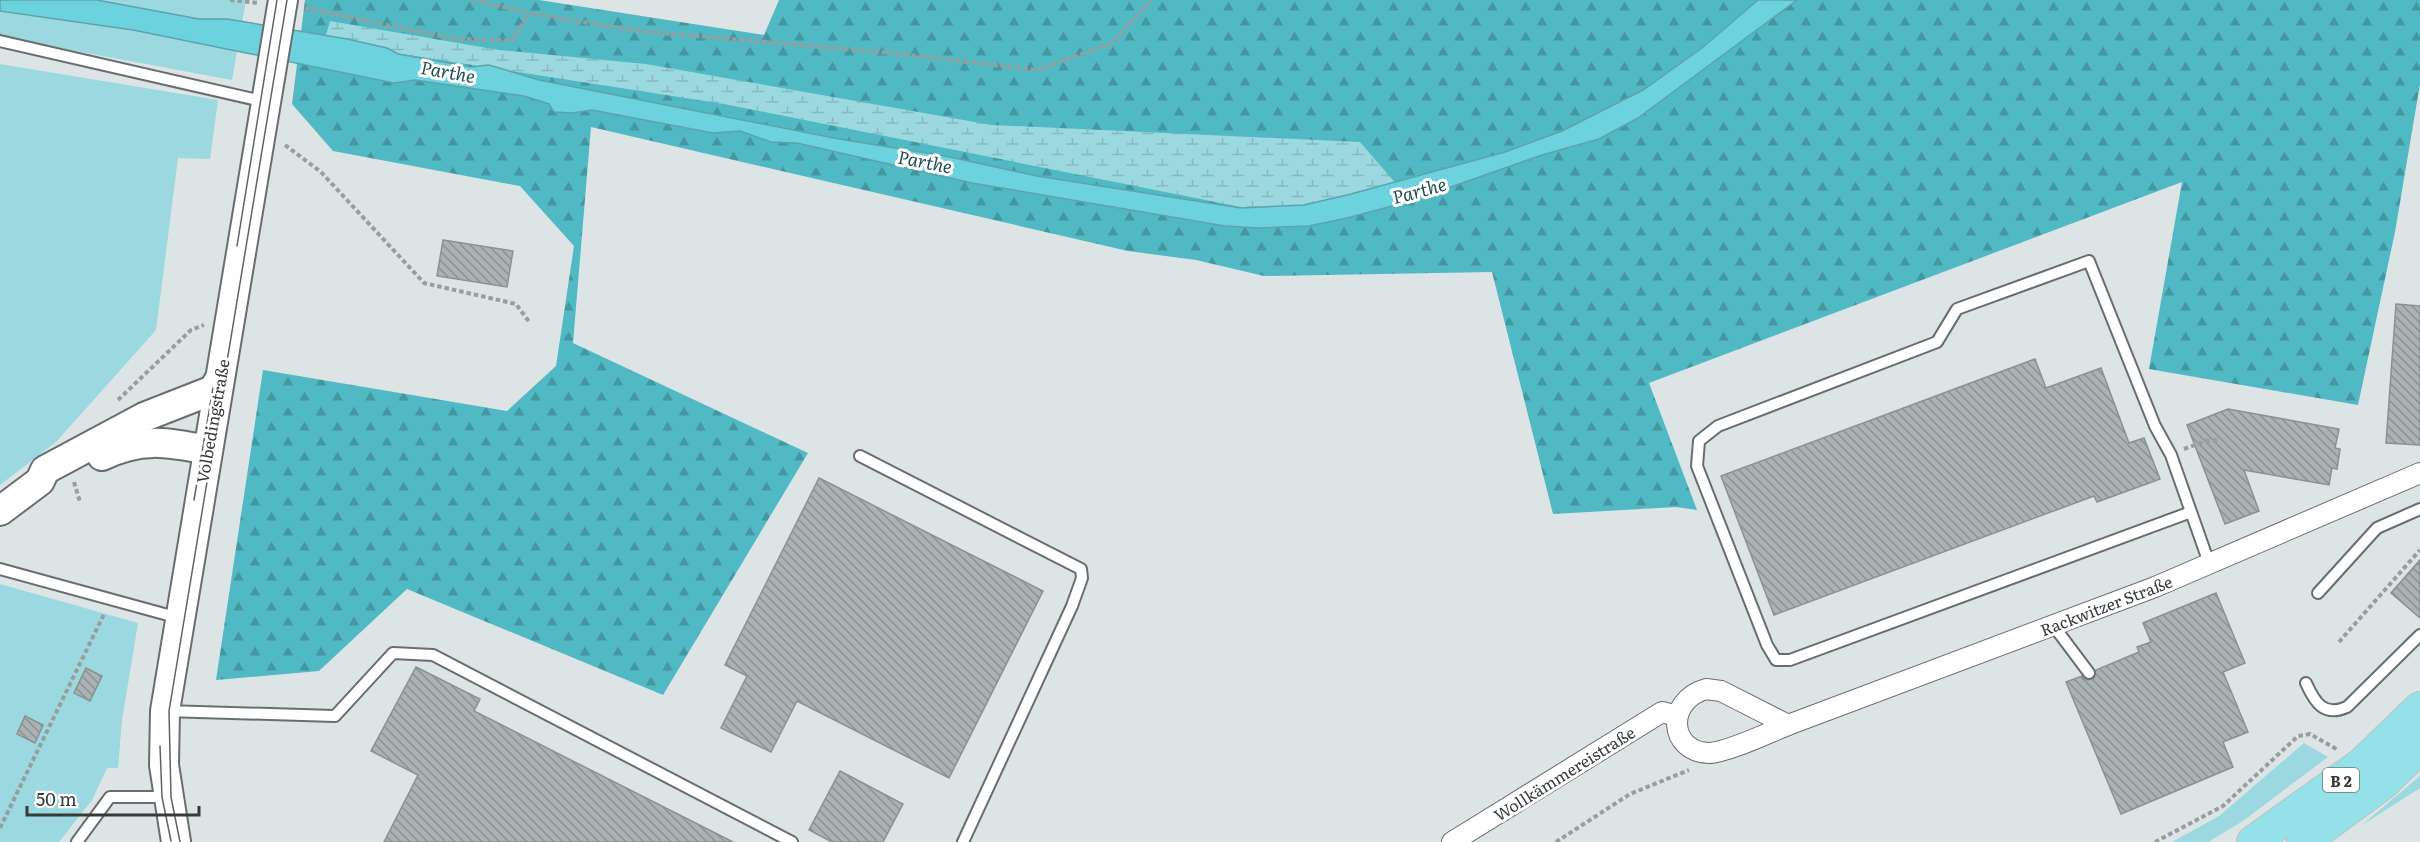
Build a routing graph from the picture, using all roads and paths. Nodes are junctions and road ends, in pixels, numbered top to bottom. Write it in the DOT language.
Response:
graph roads {
  1 [pos="473,0"];
  2 [pos="1151,0"];
  3 [pos="281,9"];
  4 [pos="529,13"];
  5 [pos="0,41"];
  6 [pos="264,113"];
  7 [pos="230,314"];
  8 [pos="530,323"];
  9 [pos="219,380"];
  10 [pos="115,403"];
  11 [pos="208,450"];
  12 [pos="860,456"];
  13 [pos="71,471"];
  14 [pos="2420,473"];
  15 [pos="40,481"];
  16 [pos="80,502"];
  17 [pos="2420,509"];
  18 [pos="0,511"];
  19 [pos="2191,512"];
  20 [pos="2420,550"];
  21 [pos="2209,563"];
  22 [pos="0,569"];
  23 [pos="2318,593"];
  24 [pos="106,610"];
  25 [pos="179,618"];
  26 [pos="2053,626"];
  27 [pos="2420,635"];
  28 [pos="2339,642"];
  29 [pos="2089,673"];
  30 [pos="2306,683"];
  31 [pos="2420,708"];
  32 [pos="165,711"];
  33 [pos="1677,716"];
  34 [pos="1788,725"];
  35 [pos="2420,747"];
  36 [pos="1711,753"];
  37 [pos="2362,764"];
  38 [pos="167,797"];
  39 [pos="0,828"];
  40 [pos="77,842"];
  41 [pos="176,842"];
  42 [pos="792,842"];
  43 [pos="963,842"];
  44 [pos="1452,842"];
  45 [pos="1556,842"];
  46 [pos="2155,842"];
  47 [pos="2253,842"];
  48 [pos="2303,842"];
  1 -- 4 [label="path"];
  2 -- 4 [label="path"];
  3 -- 4 [label="path"];
  3 -- 6 [label="main road, Volbedingstraße"];
  5 -- 6 [label="lane"];
  6 -- 7 [label="main road, Volbedingstraße"];
  6 -- 8 [label="path"];
  7 -- 9 [label="main road, Volbedingstraße"];
  7 -- 10 [label="path"];
  9 -- 11 [label="main road, Volbedingstraße"];
  9 -- 15 [label="main road"];
  11 -- 13 [label="main road"];
  11 -- 25 [label="main road, Volbedingstraße"];
  12 -- 43 [label="lane"];
  13 -- 15 [label="main road"];
  13 -- 16 [label="path"];
  14 -- 21 [label="street, Rackwitzer Straße"];
  15 -- 18 [label="main road"];
  17 -- 23 [label="lane"];
  19 -- 19 [label="lane"];
  19 -- 21 [label="lane"];
  20 -- 28 [label="path"];
  21 -- 26 [label="street, Rackwitzer Straße"];
  22 -- 25 [label="lane"];
  24 -- 39 [label="path"];
  25 -- 32 [label="main road, Volbedingstraße"];
  26 -- 29 [label="lane"];
  26 -- 34 [label="street, Rackwitzer Straße"];
  27 -- 30 [label="lane"];
  31 -- 37 [label="main road, B 2"];
  32 -- 38 [label="main road, Volbedingstraße"];
  32 -- 42 [label="lane"];
  33 -- 34 [label="street"];
  33 -- 36 [label="street"];
  33 -- 44 [label="street, Wollkämmereistraße"];
  34 -- 36 [label="street, Rackwitzer Straße"];
  35 -- 48 [label="main road, B 2"];
  36 -- 45 [label="path"];
  37 -- 46 [label="path"];
  37 -- 47 [label="main road, B 2"];
  38 -- 40 [label="lane"];
  38 -- 41 [label="main road, Volbedingstraße"];
}
